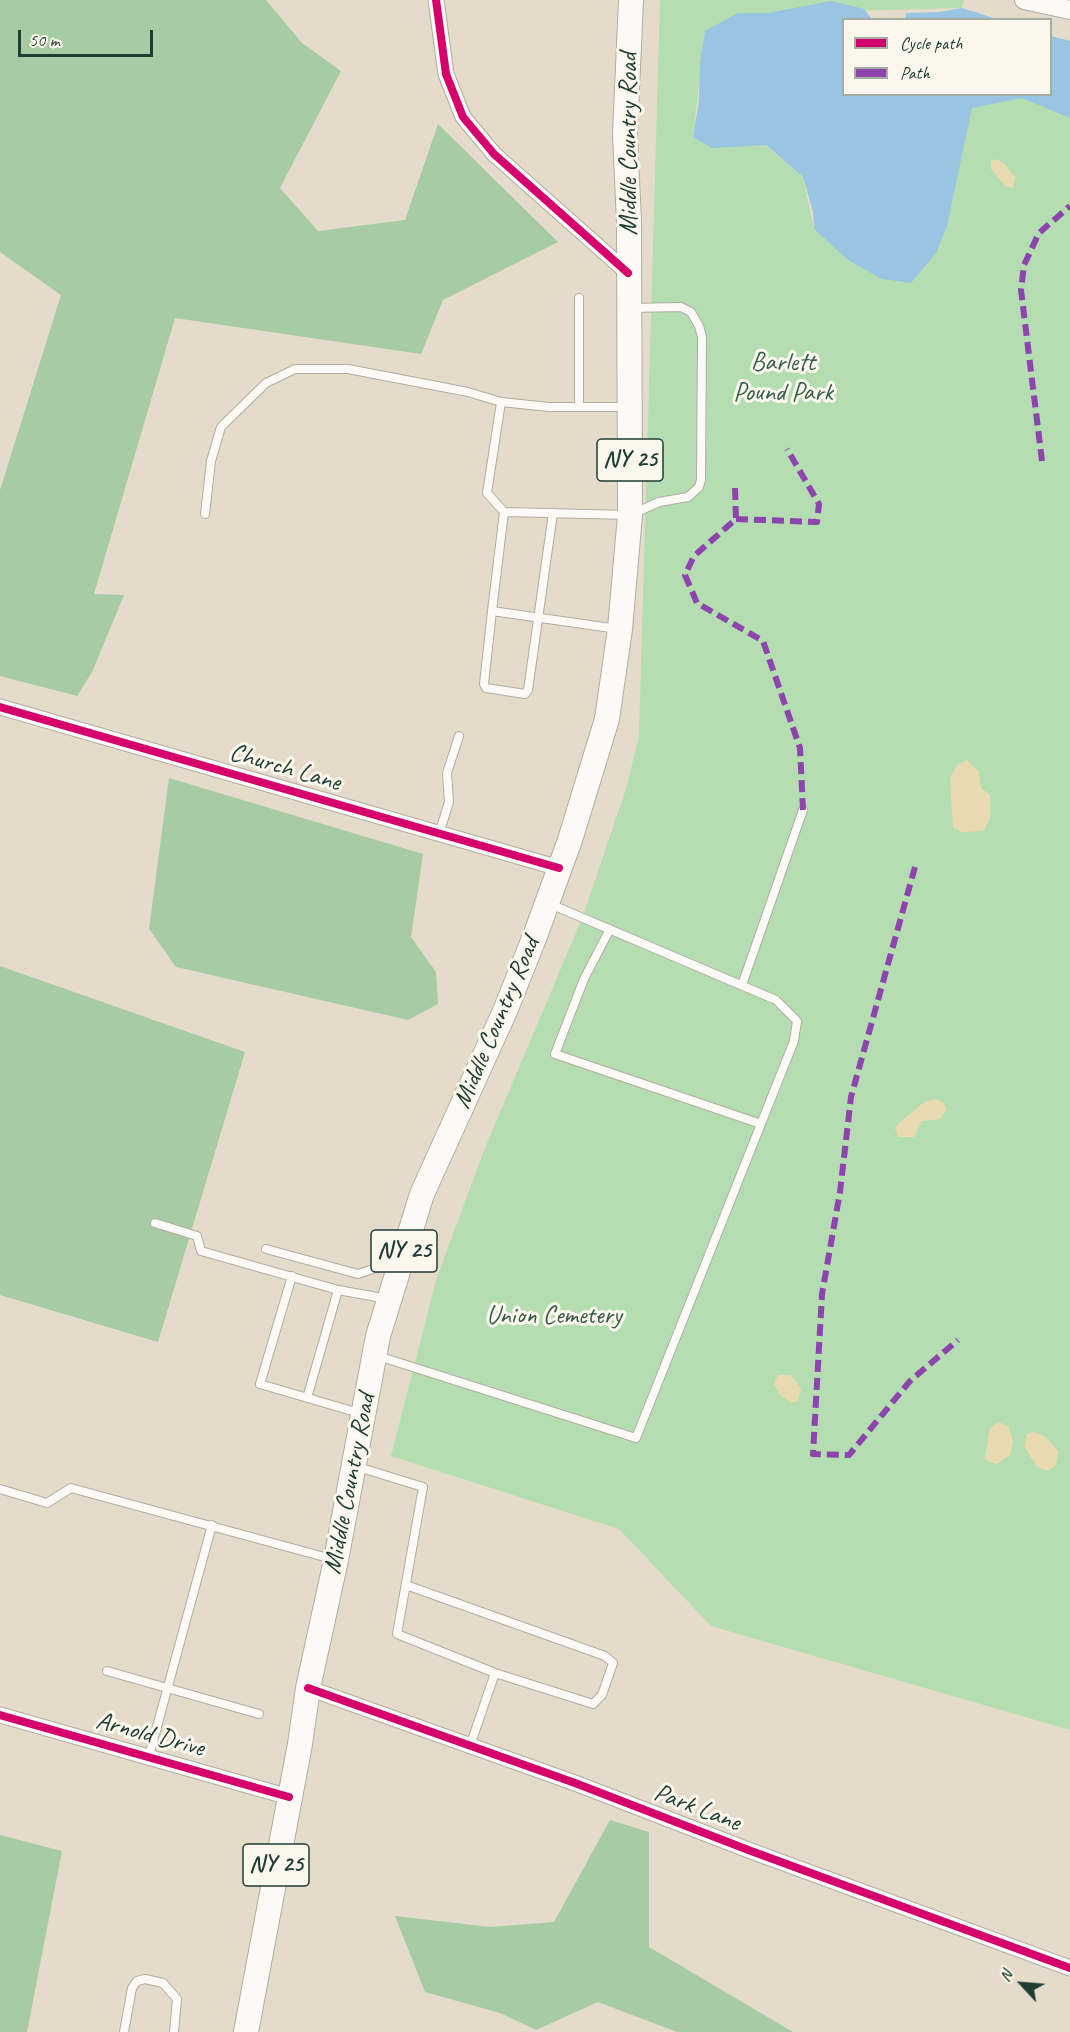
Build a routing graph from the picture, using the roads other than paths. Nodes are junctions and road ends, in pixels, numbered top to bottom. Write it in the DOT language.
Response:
graph roads {
  1 [pos="436,0"];
  2 [pos="631,0"];
  3 [pos="1024,0"];
  4 [pos="1070,10"];
  5 [pos="628,273"];
  6 [pos="579,298"];
  7 [pos="629,308"];
  8 [pos="501,402"];
  9 [pos="579,407"];
  10 [pos="630,407"];
  11 [pos="504,512"];
  12 [pos="205,513"];
  13 [pos="553,513"];
  14 [pos="630,515"];
  15 [pos="492,612"];
  16 [pos="537,618"];
  17 [pos="620,629"];
  18 [pos="0,708"];
  19 [pos="459,736"];
  20 [pos="803,810"];
  21 [pos="440,834"];
  22 [pos="559,868"];
  23 [pos="546,902"];
  24 [pos="610,929"];
  25 [pos="742,985"];
  26 [pos="761,1124"];
  27 [pos="155,1223"];
  28 [pos="266,1249"];
  29 [pos="401,1259"];
  30 [pos="292,1276"];
  31 [pos="338,1290"];
  32 [pos="389,1299"];
  33 [pos="375,1355"];
  34 [pos="307,1398"];
  35 [pos="363,1415"];
  36 [pos="353,1466"];
  37 [pos="0,1489"];
  38 [pos="212,1525"];
  39 [pos="336,1560"];
  40 [pos="406,1584"];
  41 [pos="107,1671"];
  42 [pos="495,1673"];
  43 [pos="168,1687"];
  44 [pos="308,1688"];
  45 [pos="259,1714"];
  46 [pos="0,1715"];
  47 [pos="471,1746"];
  48 [pos="149,1756"];
  49 [pos="289,1797"];
  50 [pos="1070,1968"];
  51 [pos="124,2032"];
  52 [pos="174,2032"];
  53 [pos="246,2032"];
  1 -- 5 [label="street"];
  2 -- 5 [label="main road, Middle Country Road / NY 25"];
  3 -- 4 [label="street"];
  5 -- 7 [label="main road, Middle Country Road / NY 25"];
  6 -- 9 [label="lane"];
  7 -- 10 [label="main road, Middle Country Road / NY 25"];
  7 -- 14 [label="lane"];
  8 -- 9 [label="lane"];
  8 -- 11 [label="lane"];
  8 -- 12 [label="lane"];
  9 -- 10 [label="lane"];
  10 -- 14 [label="main road, Middle Country Road / NY 25"];
  11 -- 13 [label="lane"];
  11 -- 15 [label="lane"];
  13 -- 14 [label="lane"];
  13 -- 16 [label="lane"];
  14 -- 17 [label="main road, Middle Country Road / NY 25"];
  15 -- 16 [label="lane"];
  15 -- 16 [label="lane"];
  16 -- 17 [label="lane"];
  17 -- 22 [label="main road, Middle Country Road / NY 25"];
  18 -- 21 [label="street, Church Lane"];
  19 -- 21 [label="lane"];
  20 -- 25 [label="lane"];
  21 -- 22 [label="street, Church Lane"];
  22 -- 23 [label="main road, Middle Country Road / NY 25"];
  23 -- 24 [label="lane"];
  23 -- 29 [label="main road, Middle Country Road / NY 25"];
  24 -- 25 [label="lane"];
  24 -- 26 [label="lane"];
  25 -- 26 [label="lane"];
  26 -- 33 [label="lane"];
  27 -- 30 [label="lane"];
  28 -- 29 [label="lane"];
  29 -- 32 [label="main road, Middle Country Road / NY 25"];
  30 -- 31 [label="lane"];
  30 -- 34 [label="lane"];
  31 -- 32 [label="lane"];
  31 -- 34 [label="lane"];
  32 -- 33 [label="main road, Middle Country Road / NY 25"];
  33 -- 35 [label="main road, Middle Country Road / NY 25"];
  34 -- 35 [label="lane"];
  35 -- 36 [label="main road, Middle Country Road / NY 25"];
  36 -- 39 [label="main road, Middle Country Road / NY 25"];
  36 -- 40 [label="lane"];
  37 -- 38 [label="lane"];
  38 -- 39 [label="lane"];
  38 -- 43 [label="lane"];
  39 -- 44 [label="main road, Middle Country Road / NY 25"];
  40 -- 42 [label="lane"];
  40 -- 42 [label="lane"];
  41 -- 43 [label="lane"];
  42 -- 47 [label="lane"];
  43 -- 45 [label="lane"];
  43 -- 48 [label="lane"];
  44 -- 47 [label="street, Park Lane"];
  44 -- 49 [label="main road, Middle Country Road / NY 25"];
  46 -- 48 [label="street, Arnold Drive"];
  47 -- 50 [label="street, Park Lane"];
  48 -- 49 [label="street, Arnold Drive"];
  49 -- 53 [label="main road, Middle Country Road / NY 25"];
  51 -- 52 [label="lane"];
}
